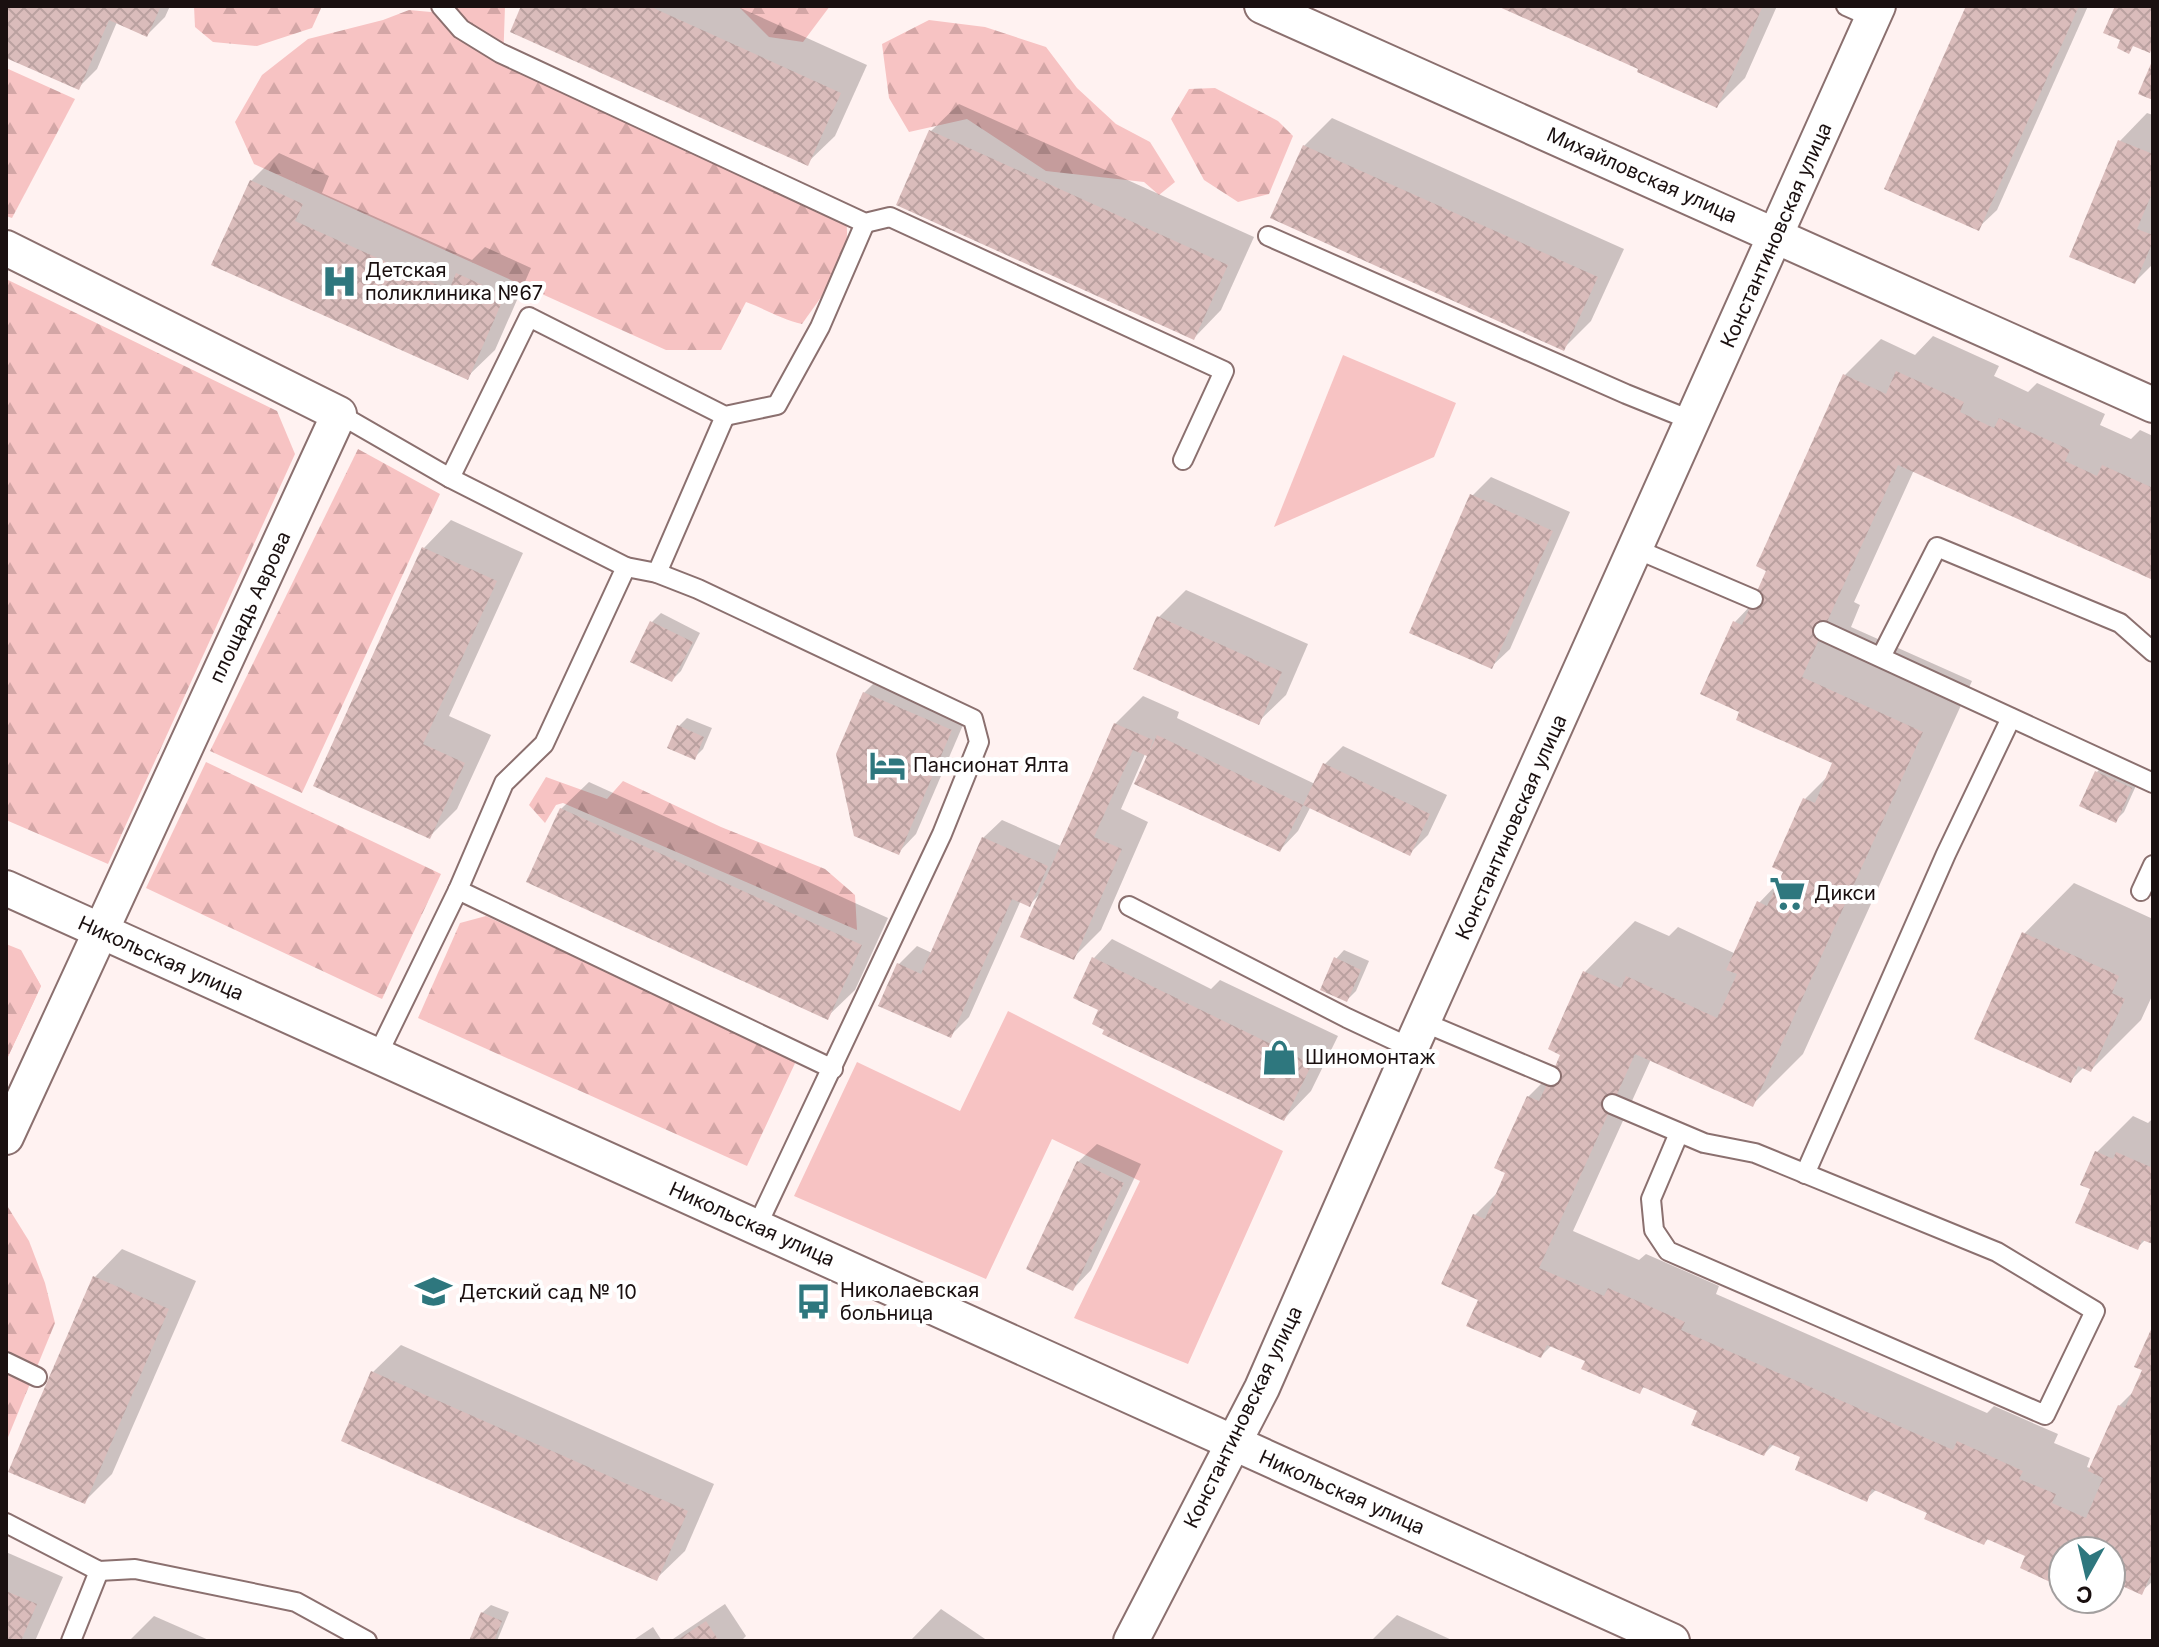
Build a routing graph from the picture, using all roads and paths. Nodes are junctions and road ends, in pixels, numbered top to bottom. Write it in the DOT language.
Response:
graph roads {
  1 [pos="441,6"];
  2 [pos="1262,6"];
  3 [pos="1866,10"];
  4 [pos="865,223"];
  5 [pos="1776,235"];
  6 [pos="1268,236"];
  7 [pos="6,248"];
  8 [pos="2153,405"];
  9 [pos="339,414"];
  10 [pos="725,416"];
  11 [pos="1693,421"];
  12 [pos="1183,460"];
  13 [pos="450,478"];
  14 [pos="1636,549"];
  15 [pos="626,567"];
  16 [pos="657,573"];
  17 [pos="1753,599"];
  18 [pos="1823,631"];
  19 [pos="2153,652"];
  20 [pos="1881,657"];
  21 [pos="2011,718"];
  22 [pos="2153,783"];
  23 [pos="2153,865"];
  24 [pos="6,888"];
  25 [pos="458,890"];
  26 [pos="2141,891"];
  27 [pos="1129,906"];
  28 [pos="101,931"];
  29 [pos="1417,1035"];
  30 [pos="377,1056"];
  31 [pos="833,1069"];
  32 [pos="1551,1076"];
  33 [pos="1612,1104"];
  34 [pos="1679,1133"];
  35 [pos="6,1137"];
  36 [pos="1805,1174"];
  37 [pos="757,1226"];
  38 [pos="6,1362"];
  39 [pos="37,1377"];
  40 [pos="1233,1443"];
  41 [pos="6,1523"];
  42 [pos="99,1571"];
  43 [pos="71,1641"];
  44 [pos="367,1641"];
  45 [pos="1131,1641"];
  46 [pos="1672,1641"];
  1 -- 4 [label="lane"];
  2 -- 5 [label="street, Михайловская улица"];
  3 -- 5 [label="street, Константиновская улица"];
  4 -- 10 [label="lane"];
  4 -- 12 [label="lane"];
  5 -- 8 [label="street, Михайловская улица"];
  5 -- 11 [label="street, Константиновская улица"];
  6 -- 11 [label="lane"];
  7 -- 9 [label="street"];
  9 -- 13 [label="lane"];
  9 -- 28 [label="street, площадь Аврова"];
  10 -- 13 [label="lane"];
  10 -- 16 [label="lane"];
  11 -- 14 [label="street, Константиновская улица"];
  13 -- 15 [label="lane"];
  14 -- 17 [label="lane"];
  14 -- 29 [label="street, Константиновская улица"];
  15 -- 16 [label="lane"];
  15 -- 25 [label="lane"];
  16 -- 31 [label="lane"];
  18 -- 20 [label="lane"];
  19 -- 20 [label="lane"];
  20 -- 21 [label="lane"];
  21 -- 22 [label="lane"];
  21 -- 36 [label="lane"];
  23 -- 26 [label="lane"];
  24 -- 28 [label="street, Никольская улица"];
  25 -- 30 [label="lane"];
  25 -- 31 [label="lane"];
  27 -- 29 [label="lane"];
  28 -- 30 [label="street, Никольская улица"];
  28 -- 35 [label="street, площадь Аврова"];
  29 -- 32 [label="lane"];
  29 -- 40 [label="street, Константиновская улица"];
  30 -- 37 [label="street, Никольская улица"];
  31 -- 37 [label="lane"];
  33 -- 34 [label="lane"];
  34 -- 36 [label="lane"];
  34 -- 36 [label="lane"];
  37 -- 40 [label="street, Никольская улица"];
  38 -- 39 [label="lane"];
  40 -- 45 [label="street, Константиновская улица"];
  40 -- 46 [label="street, Никольская улица"];
  41 -- 42 [label="lane"];
  42 -- 43 [label="lane"];
  42 -- 44 [label="lane"];
}
